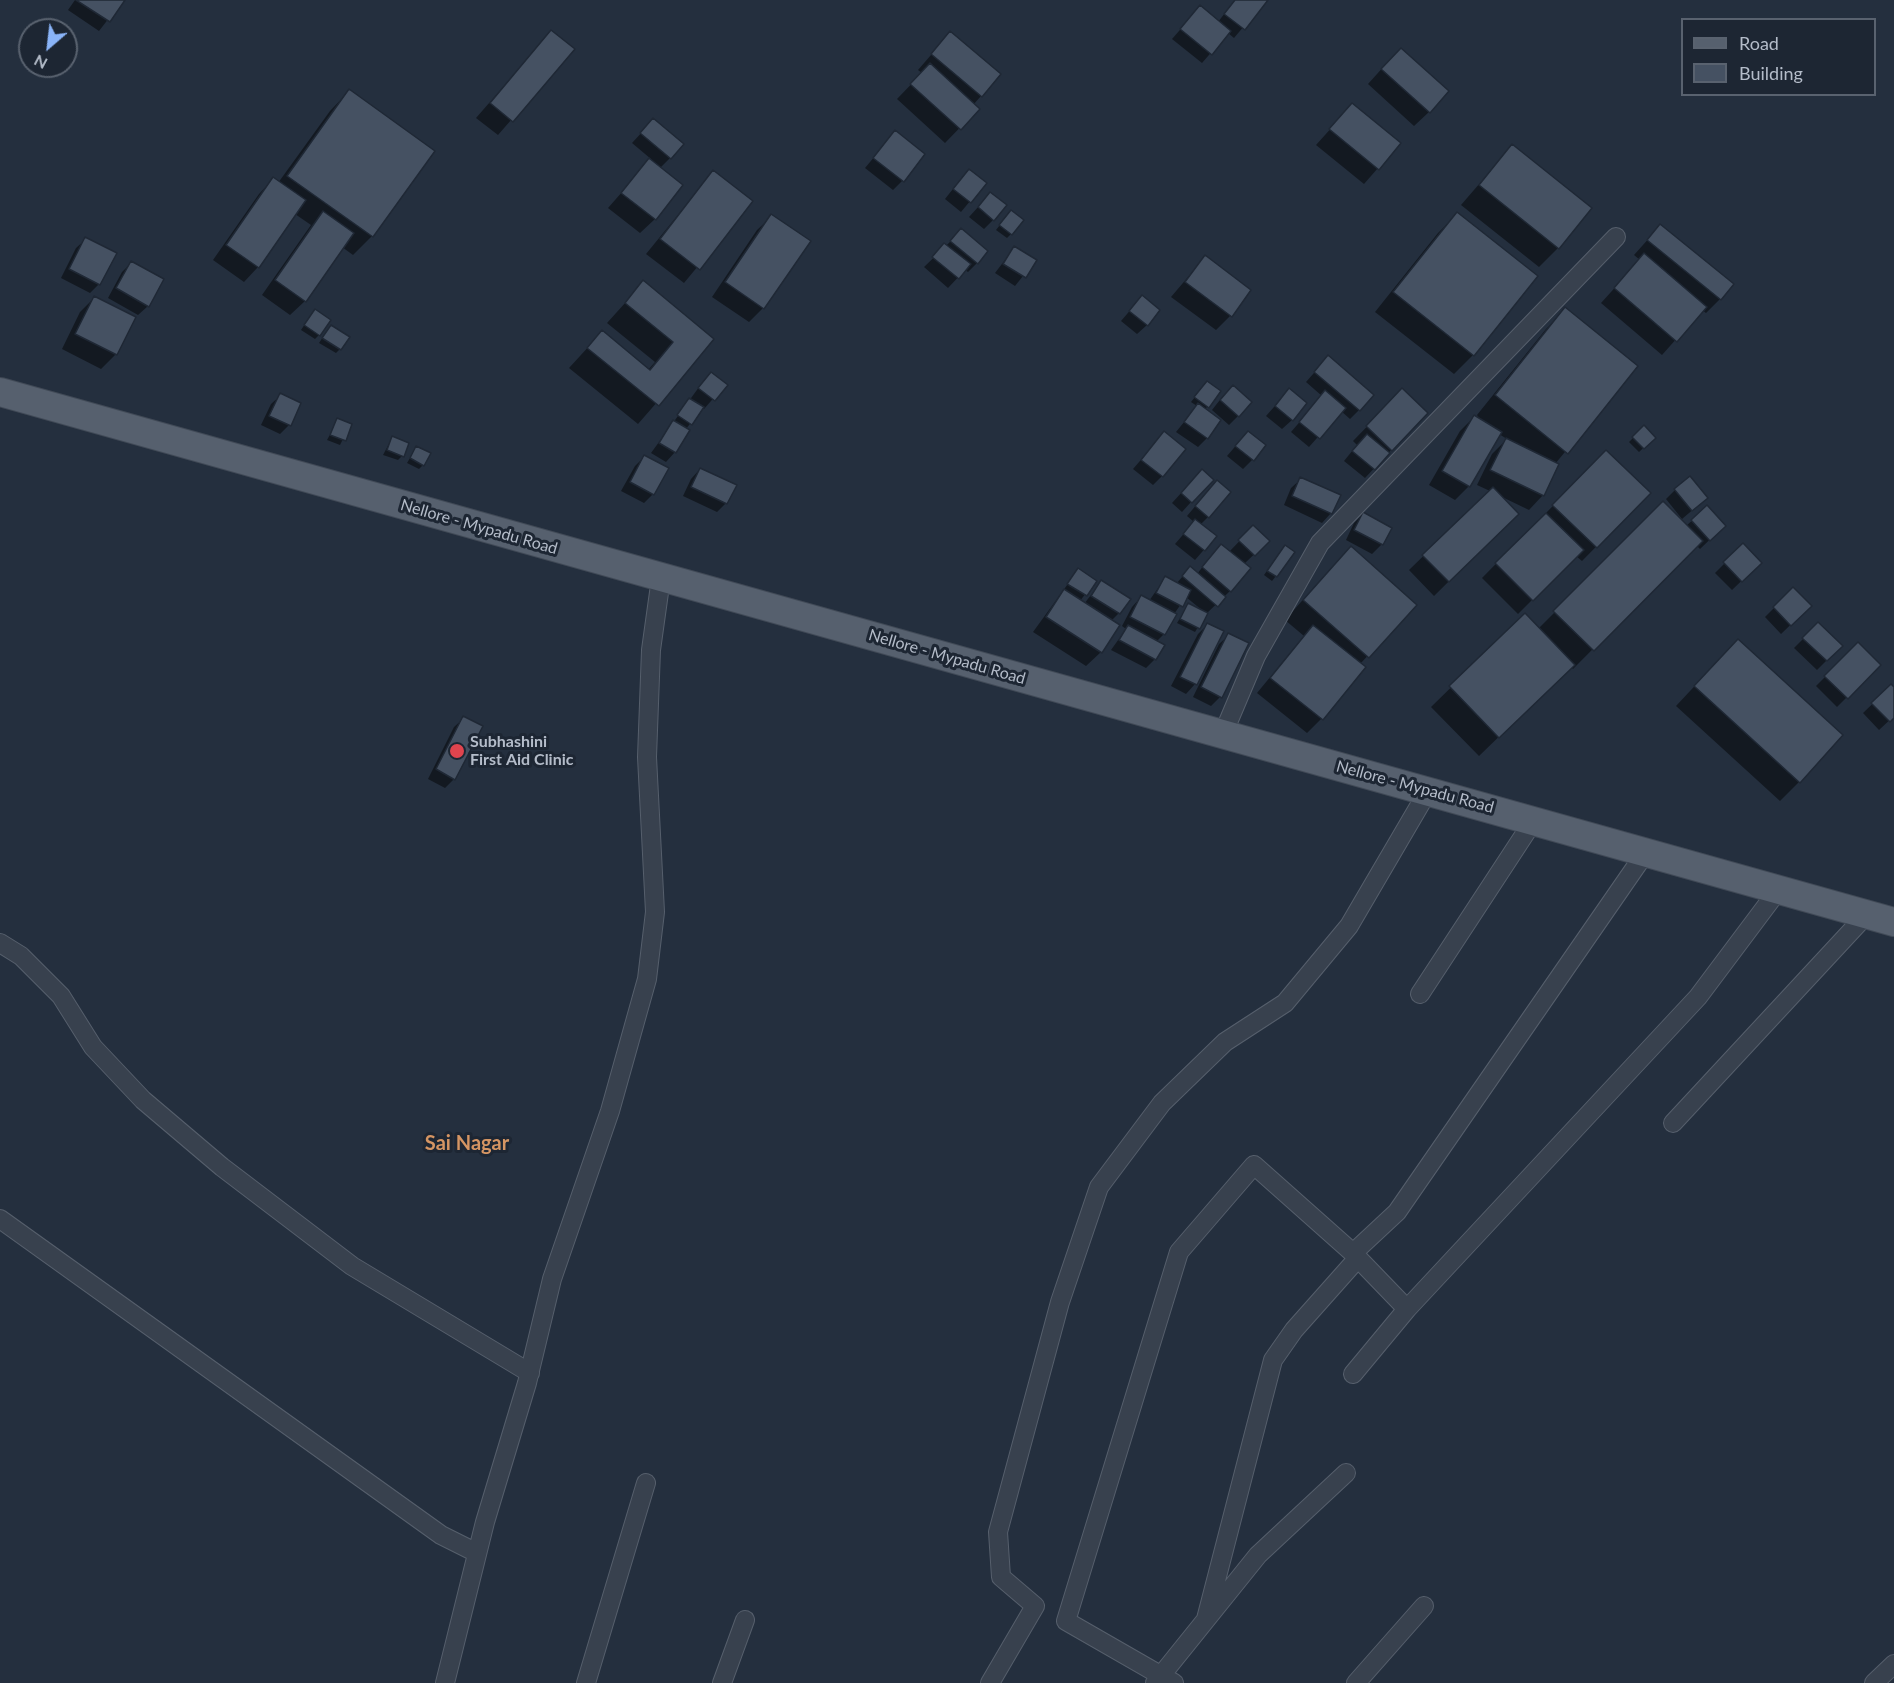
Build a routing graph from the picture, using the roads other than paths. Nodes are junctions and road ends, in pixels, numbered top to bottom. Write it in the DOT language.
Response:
graph roads {
  1 [pos="1616,237"];
  2 [pos="0,393"];
  3 [pos="661,578"];
  4 [pos="1223,734"];
  5 [pos="1428,791"];
  6 [pos="1534,820"];
  7 [pos="1646,852"];
  8 [pos="1779,889"];
  9 [pos="1881,917"];
  10 [pos="1,946"];
  11 [pos="1420,994"];
  12 [pos="1673,1123"];
  13 [pos="0,1219"];
  14 [pos="1356,1256"];
  15 [pos="1407,1309"];
  16 [pos="530,1373"];
  17 [pos="1353,1374"];
  18 [pos="1346,1473"];
  19 [pos="646,1483"];
  20 [pos="477,1553"];
  21 [pos="1424,1606"];
  22 [pos="1206,1619"];
  23 [pos="745,1620"];
  24 [pos="1894,1664"];
  25 [pos="1163,1680"];
  26 [pos="445,1683"];
  27 [pos="586,1683"];
  28 [pos="722,1683"];
  29 [pos="990,1683"];
  30 [pos="1356,1683"];
  31 [pos="1875,1683"];
  1 -- 4 [label="street"];
  2 -- 3 [label="main road, Nellore - Mypadu Road"];
  3 -- 4 [label="main road, Nellore - Mypadu Road"];
  3 -- 16 [label="street"];
  4 -- 5 [label="main road, Nellore - Mypadu Road"];
  5 -- 6 [label="main road, Nellore - Mypadu Road"];
  5 -- 29 [label="street"];
  6 -- 7 [label="main road, Nellore - Mypadu Road"];
  6 -- 11 [label="street"];
  7 -- 8 [label="main road, Nellore - Mypadu Road"];
  7 -- 14 [label="street"];
  8 -- 9 [label="main road, Nellore - Mypadu Road"];
  8 -- 15 [label="street"];
  9 -- 12 [label="street"];
  10 -- 16 [label="street"];
  13 -- 20 [label="street"];
  14 -- 15 [label="street"];
  14 -- 22 [label="street"];
  14 -- 25 [label="street"];
  15 -- 17 [label="street"];
  16 -- 20 [label="street"];
  18 -- 22 [label="street"];
  19 -- 27 [label="street"];
  20 -- 26 [label="street"];
  21 -- 30 [label="street"];
  22 -- 25 [label="street"];
  23 -- 28 [label="street"];
  24 -- 31 [label="street"];
}
